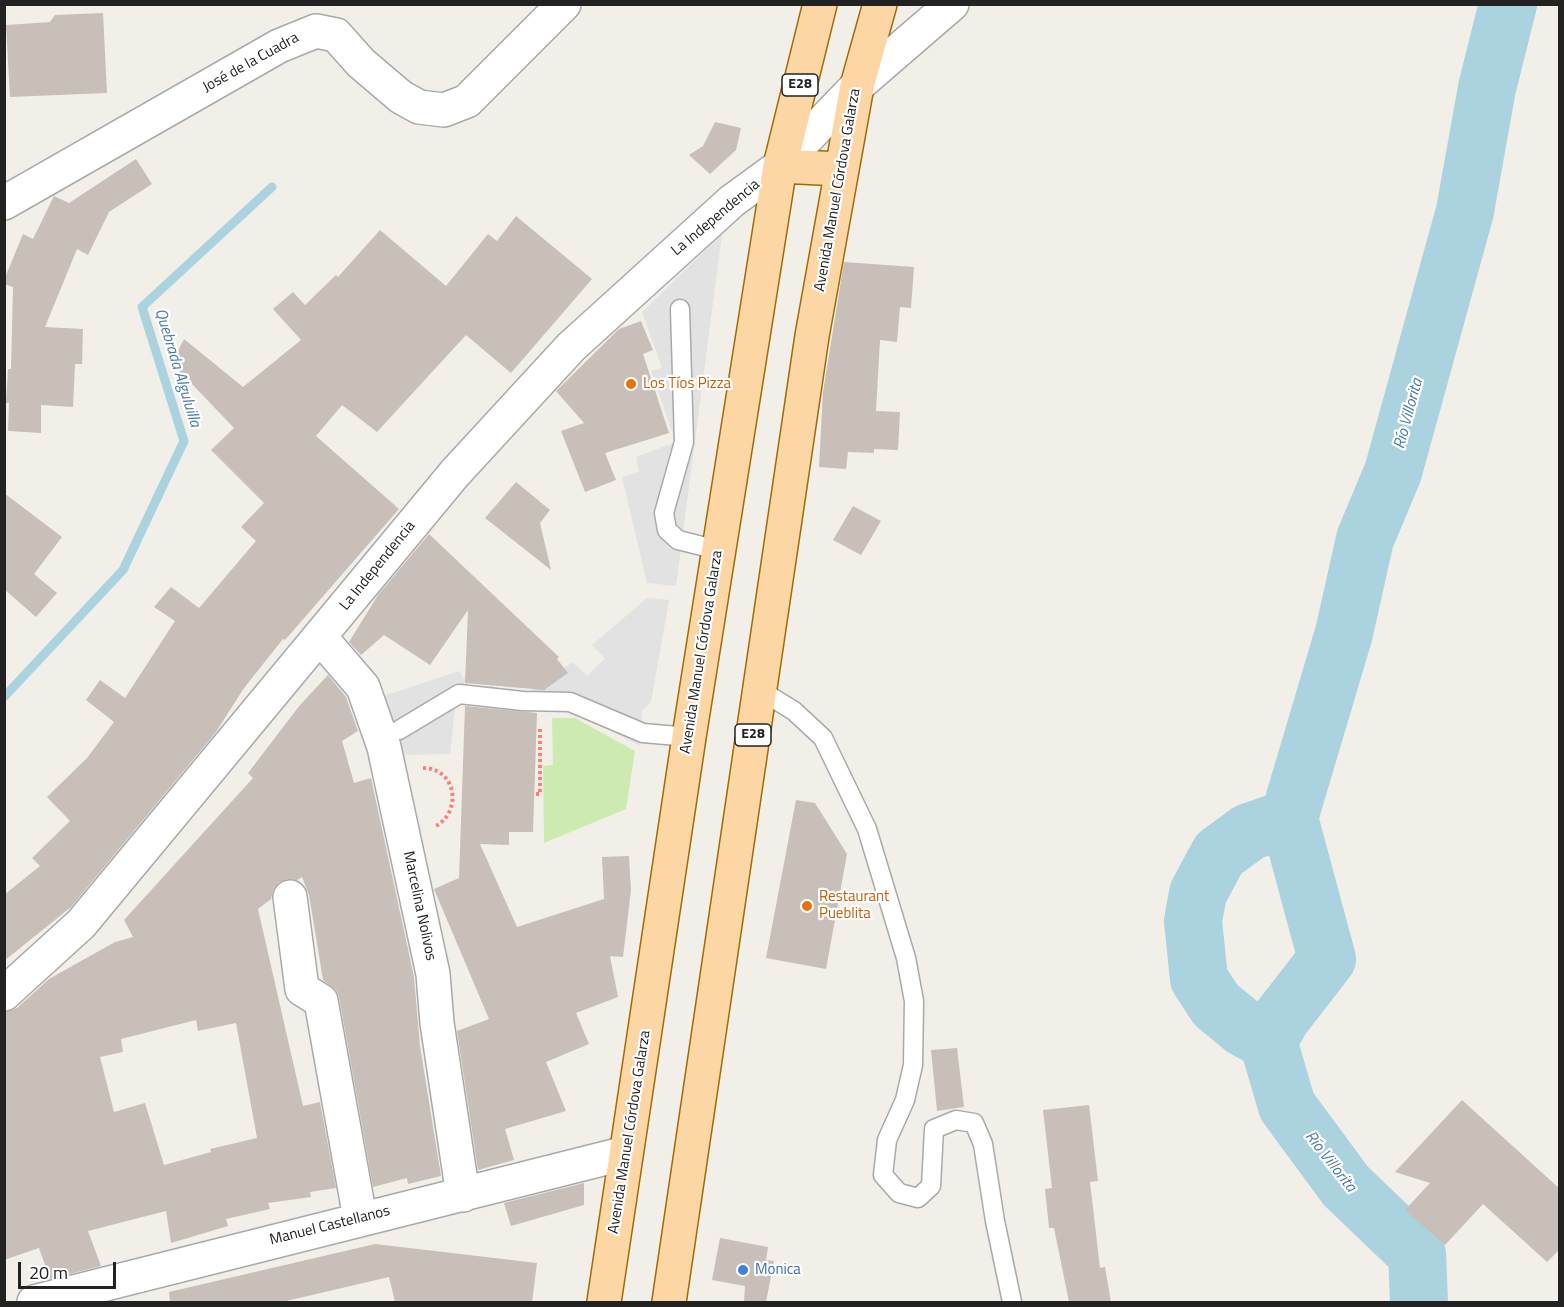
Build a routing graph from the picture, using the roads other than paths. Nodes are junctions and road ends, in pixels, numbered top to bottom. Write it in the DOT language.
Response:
graph roads {
  1 [pos="564,4"];
  2 [pos="820,4"];
  3 [pos="880,4"];
  4 [pos="952,4"];
  5 [pos="857,87"];
  6 [pos="840,169"];
  7 [pos="779,171"];
  8 [pos="4,203"];
  9 [pos="680,309"];
  10 [pos="718,550"];
  11 [pos="320,637"];
  12 [pos="760,690"];
  13 [pos="399,730"];
  14 [pos="689,737"];
  15 [pos="290,897"];
  16 [pos="4,994"];
  17 [pos="626,1153"];
  18 [pos="463,1195"];
  19 [pos="360,1218"];
  20 [pos="136,1289"];
  21 [pos="34,1302"];
  22 [pos="604,1302"];
  23 [pos="669,1302"];
  24 [pos="1012,1302"];
  1 -- 8 [label="street, José de la Cuadra"];
  2 -- 7 [label="main road, Avenida Manuel Córdova Galarza / E28"];
  3 -- 5 [label="main road, Avenida Manuel Córdova Galarza / E28"];
  4 -- 5 [label="street, La Independencia"];
  5 -- 6 [label="main road, Avenida Manuel Córdova Galarza / E28"];
  5 -- 7 [label="street, La Independencia"];
  6 -- 7 [label="main road"];
  6 -- 12 [label="main road, Avenida Manuel Córdova Galarza / E28"];
  7 -- 10 [label="main road, Avenida Manuel Córdova Galarza / E28"];
  7 -- 11 [label="street, La Independencia"];
  9 -- 10 [label="lane"];
  10 -- 14 [label="main road, Avenida Manuel Córdova Galarza / E28"];
  11 -- 16 [label="street, La Independencia"];
  11 -- 18 [label="street, Marcelina Nolivos"];
  12 -- 23 [label="main road, Avenida Manuel Córdova Galarza / E28"];
  12 -- 24 [label="lane"];
  13 -- 14 [label="lane"];
  14 -- 17 [label="main road, Avenida Manuel Córdova Galarza / E28"];
  15 -- 19 [label="street"];
  17 -- 18 [label="street, Manuel Castellanos"];
  17 -- 22 [label="main road, Avenida Manuel Córdova Galarza / E28"];
  18 -- 19 [label="street, Manuel Castellanos"];
  19 -- 20 [label="street, Manuel Castellanos"];
  20 -- 21 [label="street, Manuel Castellanos"];
}
